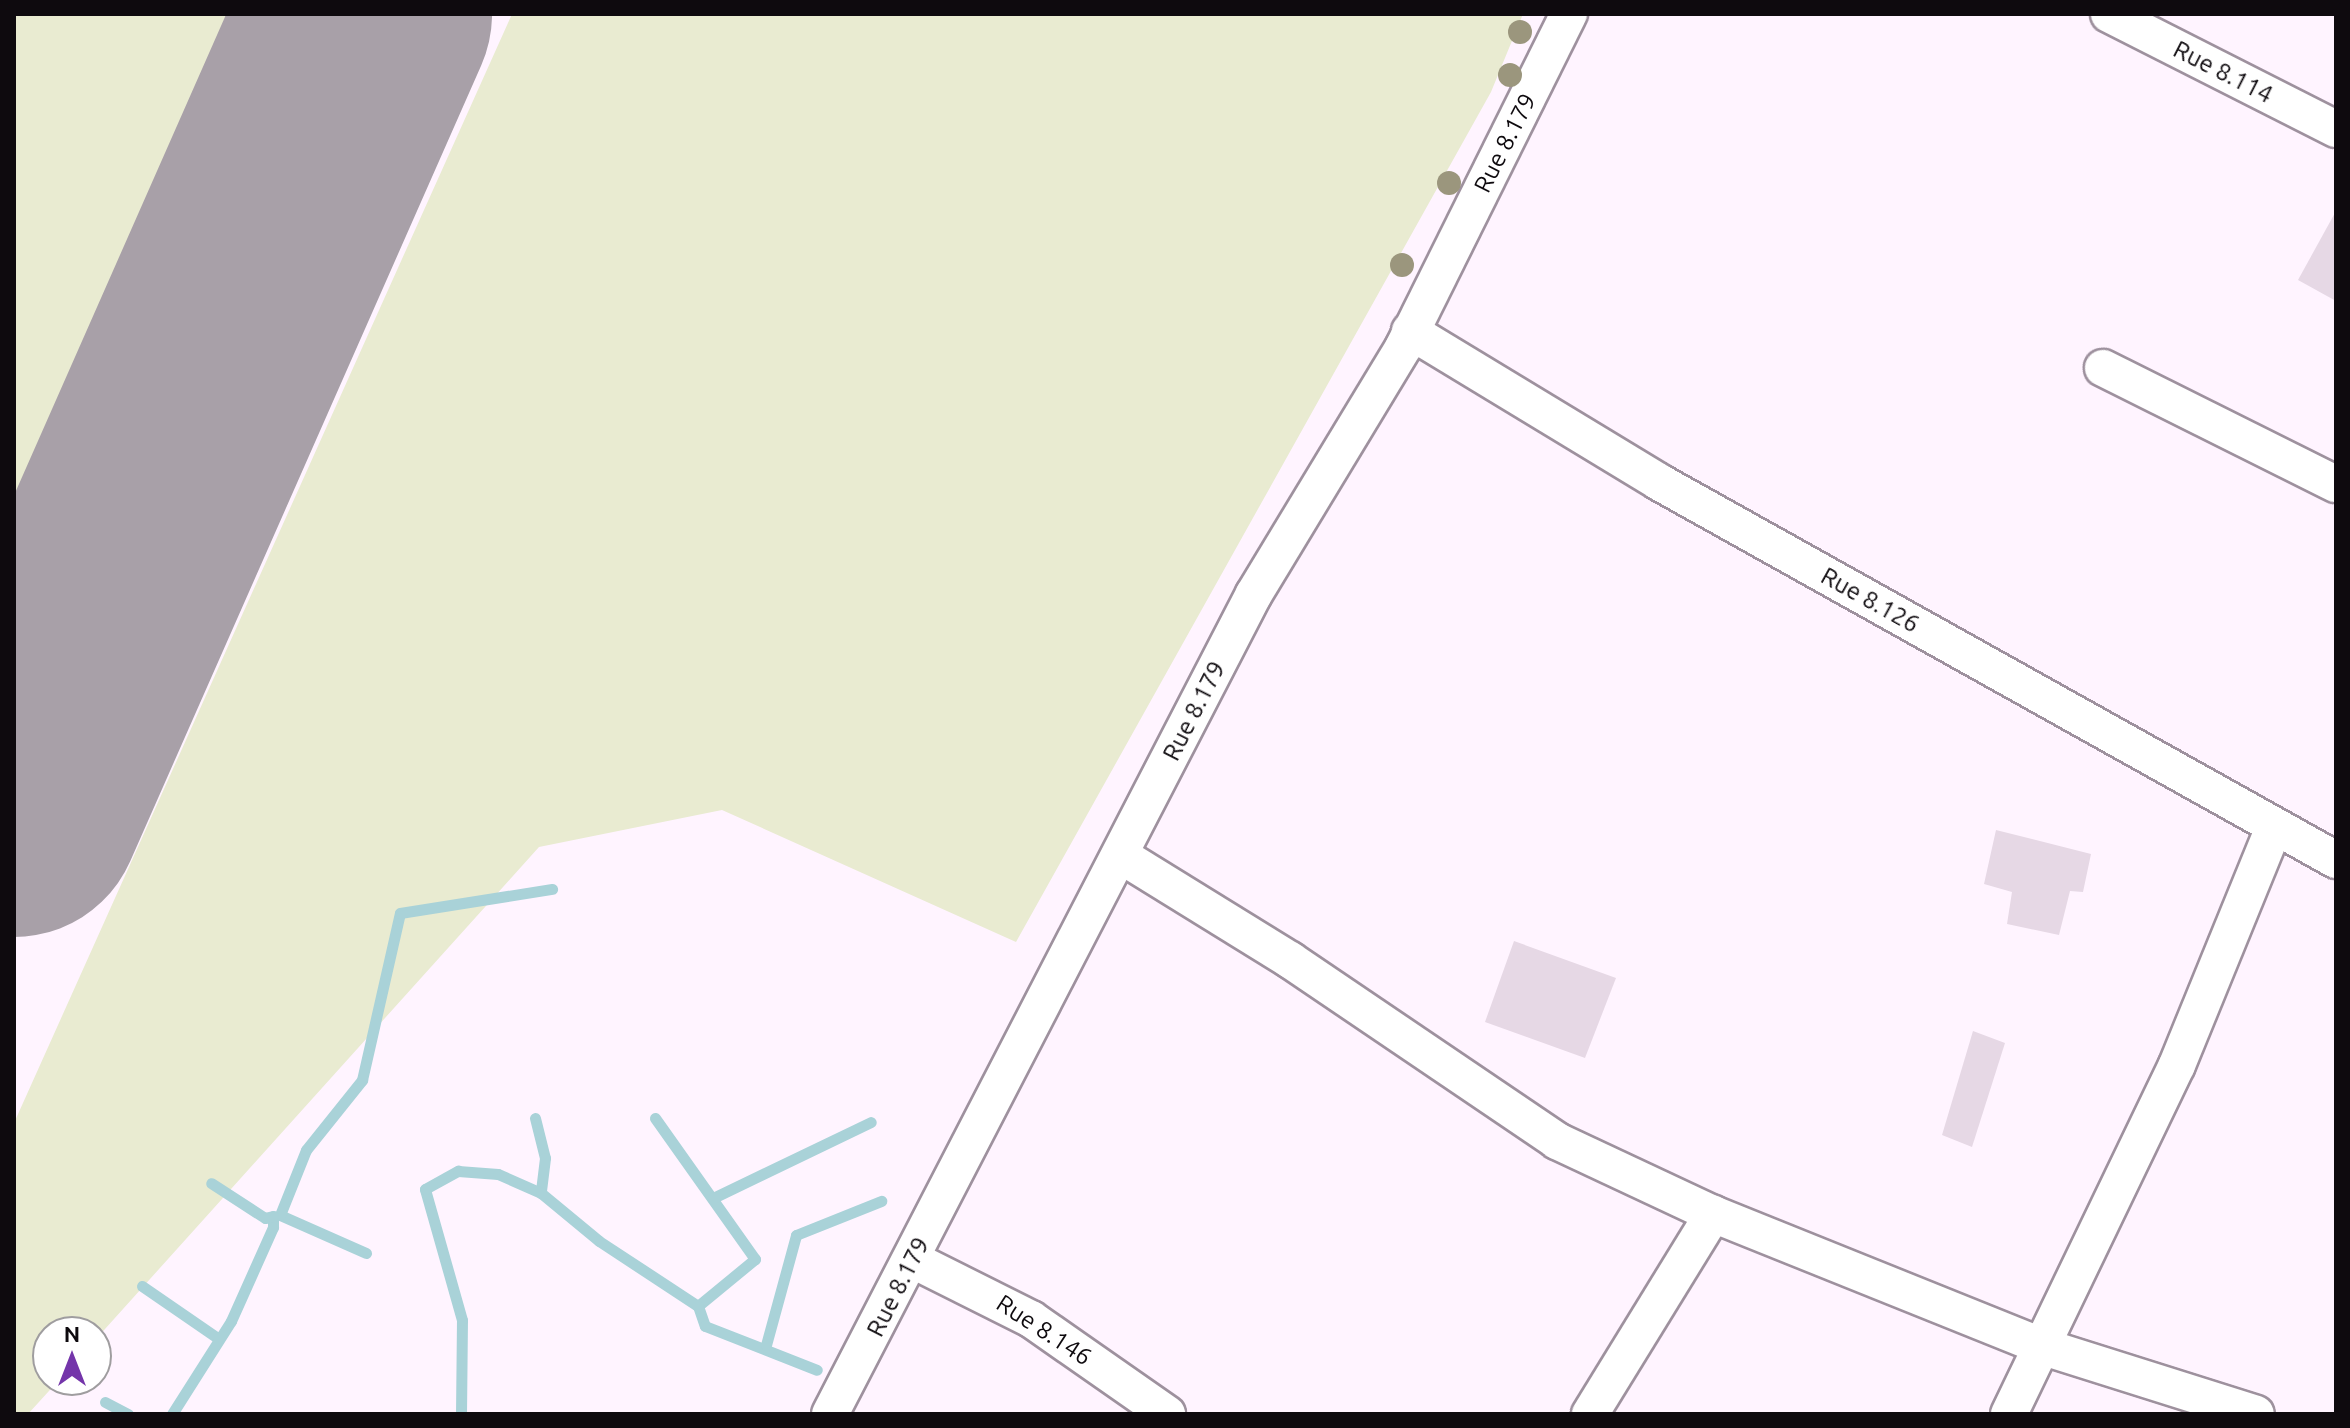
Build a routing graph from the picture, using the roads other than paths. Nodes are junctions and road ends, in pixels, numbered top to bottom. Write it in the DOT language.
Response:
graph roads {
  1 [pos="1569,14"];
  2 [pos="2109,14"];
  3 [pos="2336,129"];
  4 [pos="1410,331"];
  5 [pos="2103,368"];
  6 [pos="2336,484"];
  7 [pos="2274,827"];
  8 [pos="1120,855"];
  9 [pos="2336,860"];
  10 [pos="1713,1214"];
  11 [pos="913,1260"];
  12 [pos="2044,1347"];
  13 [pos="1127,1402"];
  14 [pos="830,1414"];
  15 [pos="1167,1414"];
  16 [pos="1590,1414"];
  17 [pos="2009,1414"];
  18 [pos="2256,1414"];
  1 -- 4 [label="street, Rue 8.179"];
  2 -- 3 [label="street, Rue 8.114"];
  4 -- 7 [label="street, Rue 8.126"];
  4 -- 8 [label="street, Rue 8.179"];
  5 -- 6 [label="street"];
  7 -- 9 [label="street, Rue 8.126"];
  7 -- 12 [label="street"];
  8 -- 10 [label="street"];
  8 -- 11 [label="street, Rue 8.179"];
  10 -- 12 [label="street"];
  10 -- 16 [label="street"];
  11 -- 13 [label="street, Rue 8.146"];
  11 -- 14 [label="street, Rue 8.179"];
  12 -- 17 [label="street"];
  12 -- 18 [label="street"];
  13 -- 15 [label="street, Rue 8.146"];
}
